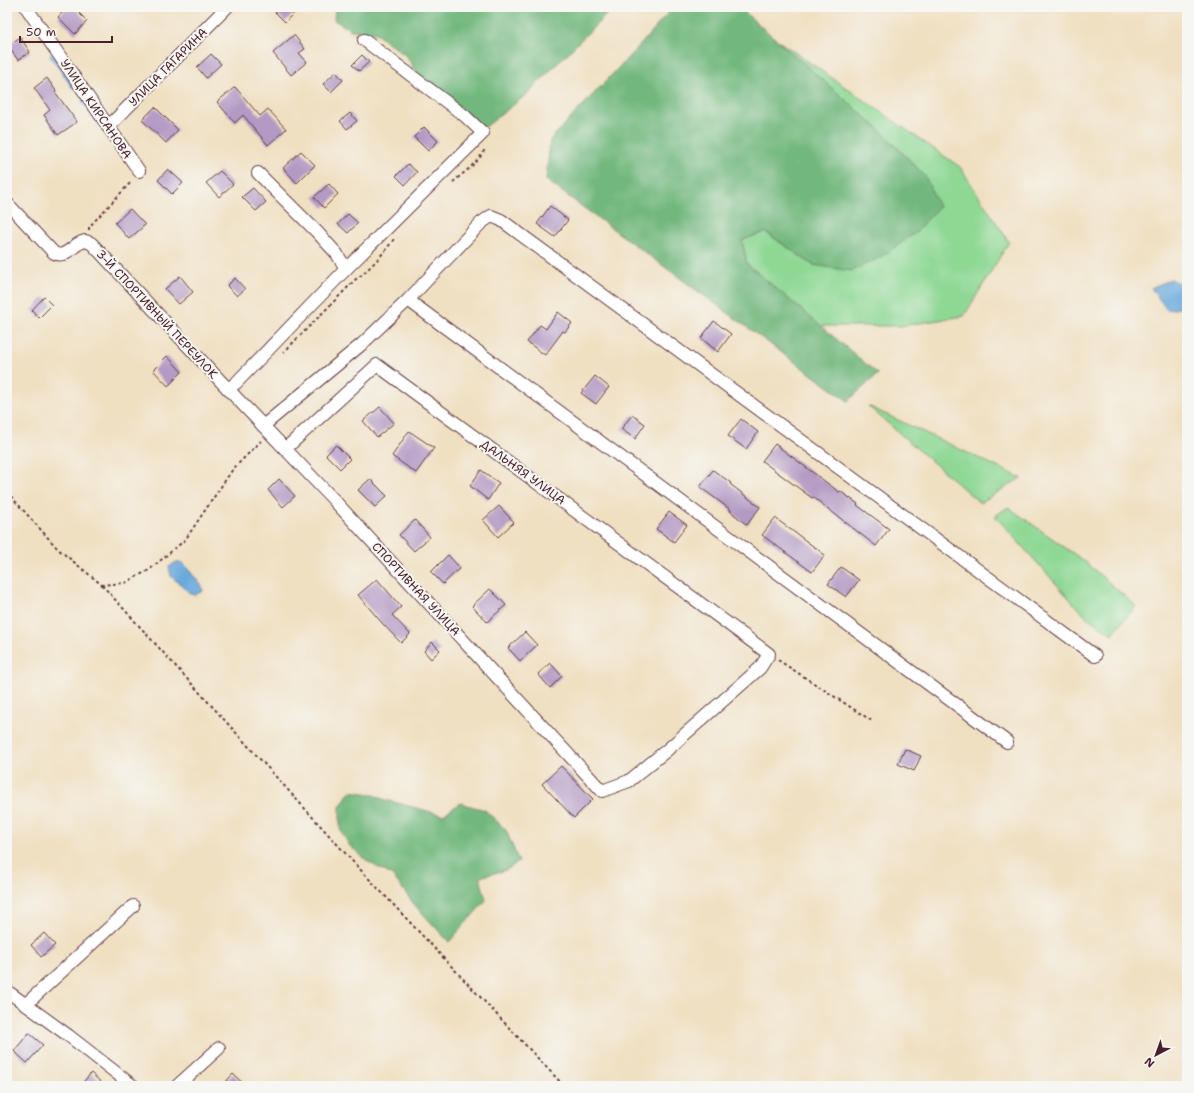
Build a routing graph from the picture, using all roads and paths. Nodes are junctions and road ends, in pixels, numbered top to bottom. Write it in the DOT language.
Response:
graph roads {
  1 [pos="227,7"];
  2 [pos="31,9"];
  3 [pos="364,40"];
  4 [pos="108,127"];
  5 [pos="483,133"];
  6 [pos="139,171"];
  7 [pos="258,173"];
  8 [pos="452,182"];
  9 [pos="7,203"];
  10 [pos="398,235"];
  11 [pos="86,241"];
  12 [pos="346,270"];
  13 [pos="408,300"];
  14 [pos="278,358"];
  15 [pos="228,389"];
  16 [pos="266,429"];
  17 [pos="285,449"];
  18 [pos="7,492"];
  19 [pos="102,586"];
  20 [pos="769,654"];
  21 [pos="1095,656"];
  22 [pos="872,721"];
  23 [pos="1007,742"];
  24 [pos="133,906"];
  25 [pos="7,991"];
  26 [pos="25,1005"];
  27 [pos="220,1048"];
  28 [pos="133,1086"];
  29 [pos="177,1086"];
  30 [pos="564,1086"];
  1 -- 4 [label="street, УЛИЦА ГАГАРИНА"];
  2 -- 4 [label="street, УЛИЦА КИРСАНОВА"];
  3 -- 5 [label="street"];
  4 -- 6 [label="street, УЛИЦА КИРСАНОВА"];
  5 -- 8 [label="path"];
  5 -- 12 [label="street"];
  6 -- 11 [label="path"];
  7 -- 12 [label="street"];
  9 -- 11 [label="street"];
  10 -- 14 [label="path"];
  11 -- 15 [label="street, 3-Й СПОРТИВНЫЙ ПЕРЕУЛОК"];
  12 -- 15 [label="street"];
  13 -- 16 [label="street"];
  13 -- 21 [label="street"];
  13 -- 23 [label="street"];
  15 -- 16 [label="street, СПОРТИВНАЯ УЛИЦА"];
  16 -- 17 [label="street, СПОРТИВНАЯ УЛИЦА"];
  16 -- 19 [label="path"];
  17 -- 20 [label="street, ДАЛЬНЯЯ УЛИЦА"];
  17 -- 20 [label="street, СПОРТИВНАЯ УЛИЦА"];
  18 -- 19 [label="path"];
  19 -- 30 [label="path"];
  20 -- 22 [label="path"];
  24 -- 26 [label="street"];
  25 -- 26 [label="street"];
  26 -- 28 [label="street"];
  27 -- 29 [label="street"];
}
